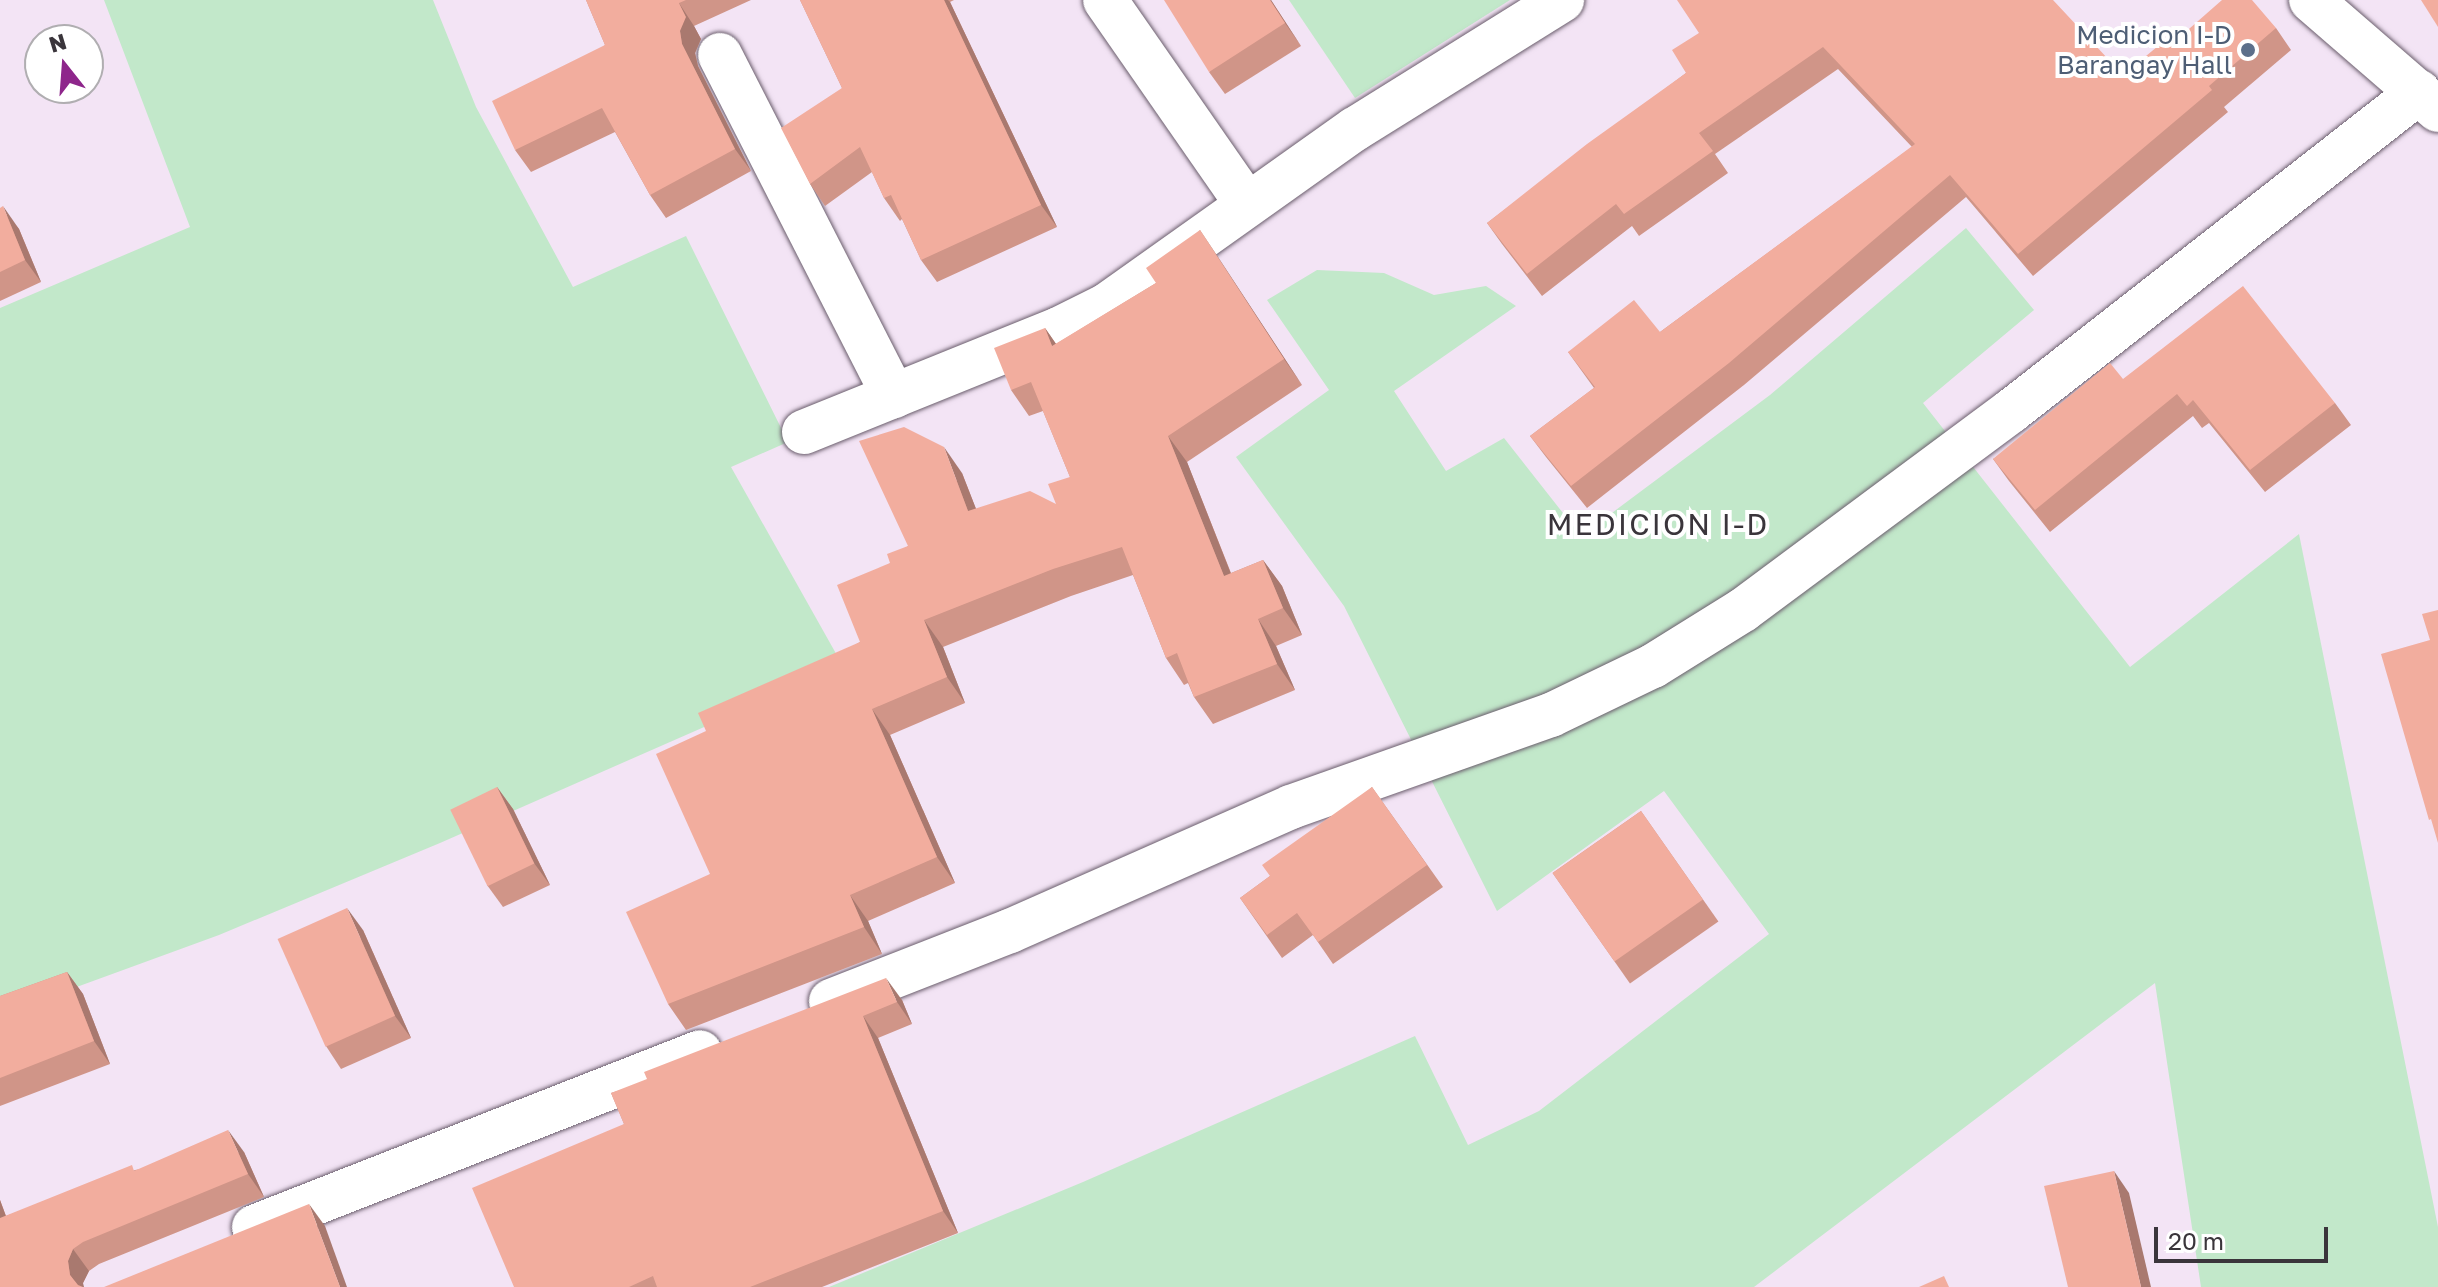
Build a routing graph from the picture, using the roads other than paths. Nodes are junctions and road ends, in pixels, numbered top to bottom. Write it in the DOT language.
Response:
graph roads {
  1 [pos="1105,0"];
  2 [pos="1562,0"];
  3 [pos="2314,1"];
  4 [pos="720,55"];
  5 [pos="2428,101"];
  6 [pos="1246,203"];
  7 [pos="894,396"];
  8 [pos="804,432"];
  9 [pos="787,1018"];
  10 [pos="743,1035"];
  11 [pos="217,1242"];
  1 -- 6 [label="street"];
  2 -- 6 [label="street"];
  3 -- 5 [label="street"];
  4 -- 7 [label="street"];
  5 -- 9 [label="street"];
  6 -- 7 [label="street"];
  7 -- 8 [label="street"];
  10 -- 11 [label="street"];
}
